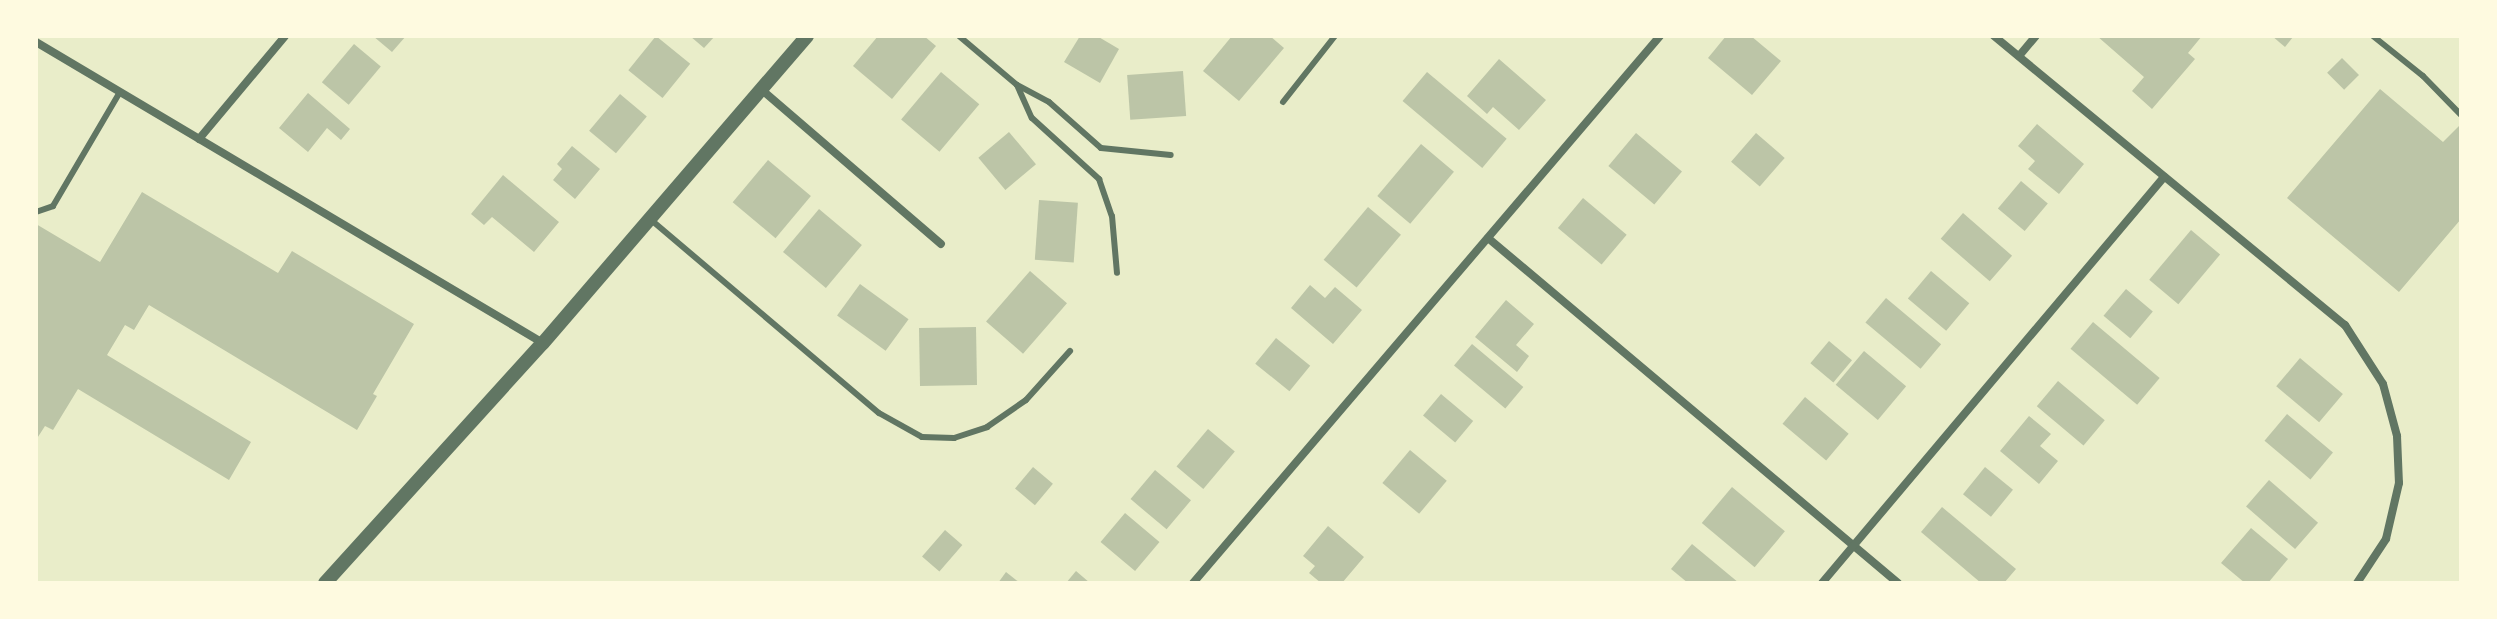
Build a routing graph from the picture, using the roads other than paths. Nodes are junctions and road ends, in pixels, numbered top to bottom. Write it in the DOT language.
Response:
graph roads {
  1 [pos="285,36"];
  2 [pos="807,36"];
  3 [pos="959,36"];
  4 [pos="1335,36"];
  5 [pos="1660,36"];
  6 [pos="1994,36"];
  7 [pos="2036,36"];
  8 [pos="2373,36"];
  9 [pos="36,42"];
  10 [pos="2019,56"];
  11 [pos="1017,85"];
  12 [pos="762,90"];
  13 [pos="120,92"];
  14 [pos="1283,102"];
  15 [pos="2461,115"];
  16 [pos="199,139"];
  17 [pos="1171,155"];
  18 [pos="2164,177"];
  19 [pos="36,212"];
  20 [pos="650,219"];
  21 [pos="1488,238"];
  22 [pos="941,244"];
  23 [pos="1117,273"];
  24 [pos="543,343"];
  25 [pos="1070,351"];
  26 [pos="1854,546"];
  27 [pos="325,583"];
  28 [pos="1193,583"];
  29 [pos="1822,583"];
  30 [pos="1898,583"];
  31 [pos="2357,583"];
  1 -- 16 [label="street"];
  2 -- 12 [label="street"];
  3 -- 11 [label="lane"];
  4 -- 14 [label="lane"];
  5 -- 21 [label="street"];
  6 -- 10 [label="street"];
  7 -- 10 [label="street"];
  8 -- 15 [label="lane"];
  9 -- 13 [label="street"];
  10 -- 18 [label="street"];
  11 -- 17 [label="lane"];
  11 -- 23 [label="lane"];
  12 -- 20 [label="street"];
  12 -- 22 [label="street"];
  13 -- 16 [label="street"];
  13 -- 19 [label="lane"];
  16 -- 24 [label="street"];
  18 -- 26 [label="street"];
  18 -- 31 [label="street"];
  20 -- 24 [label="street"];
  20 -- 25 [label="lane"];
  21 -- 26 [label="street"];
  21 -- 28 [label="street"];
  24 -- 27 [label="street"];
  26 -- 29 [label="street"];
  26 -- 30 [label="street"];
}
